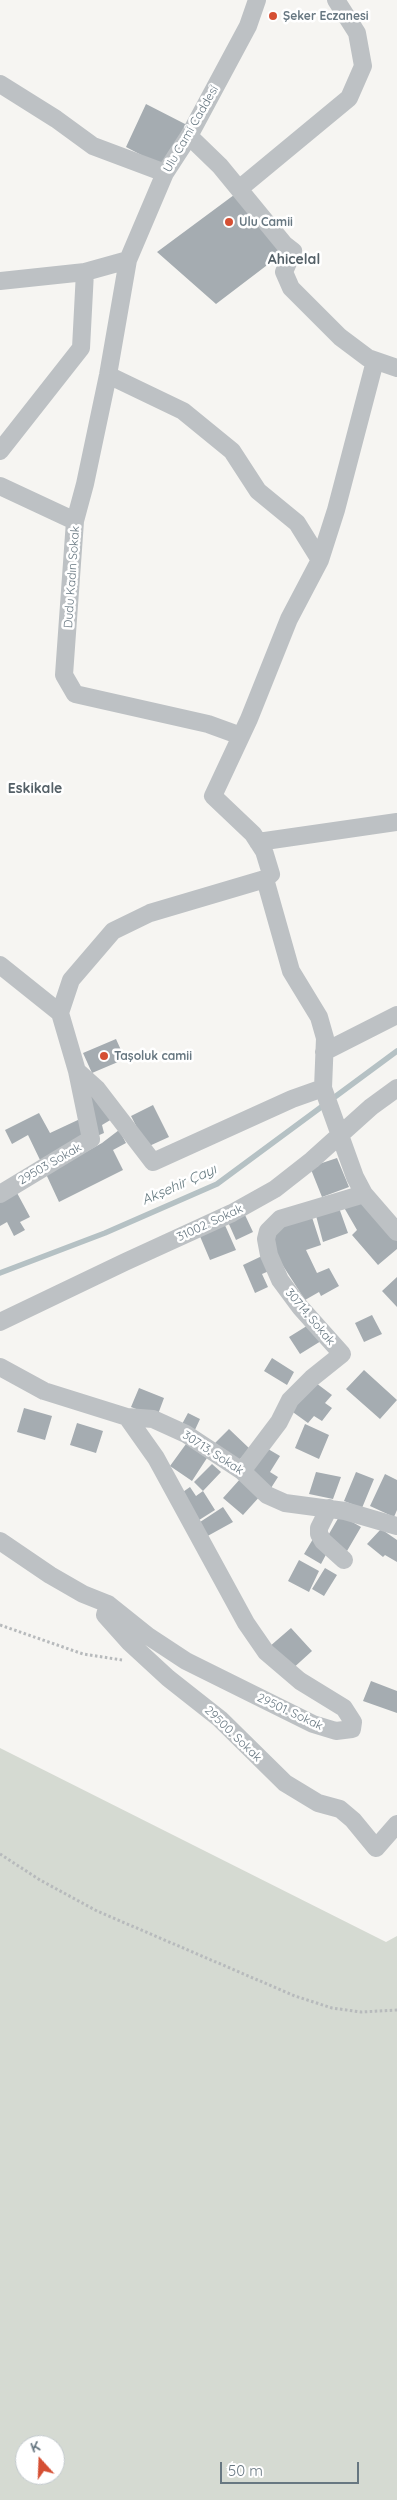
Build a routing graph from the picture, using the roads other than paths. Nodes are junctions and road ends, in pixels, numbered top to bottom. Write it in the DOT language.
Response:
graph roads {
  1 [pos="257,0"];
  2 [pos="336,0"];
  3 [pos="0,84"];
  4 [pos="189,136"];
  5 [pos="165,173"];
  6 [pos="239,188"];
  7 [pos="128,260"];
  8 [pos="85,272"];
  9 [pos="0,281"];
  10 [pos="375,361"];
  11 [pos="397,368"];
  12 [pos="108,375"];
  13 [pos="0,451"];
  14 [pos="0,486"];
  15 [pos="75,522"];
  16 [pos="320,560"];
  17 [pos="241,736"];
  18 [pos="397,822"];
  19 [pos="258,842"];
  20 [pos="265,879"];
  21 [pos="0,966"];
  22 [pos="60,1013"];
  23 [pos="397,1015"];
  24 [pos="324,1052"];
  25 [pos="77,1071"];
  26 [pos="323,1088"];
  27 [pos="397,1088"];
  28 [pos="340,1135"];
  29 [pos="0,1194"];
  30 [pos="364,1194"];
  31 [pos="389,1214"];
  32 [pos="397,1232"];
  33 [pos="0,1322"];
  34 [pos="0,1366"];
  35 [pos="127,1417"];
  36 [pos="242,1471"];
  37 [pos="329,1508"];
  38 [pos="397,1526"];
  39 [pos="0,1541"];
  40 [pos="344,1560"];
  41 [pos="108,1604"];
  42 [pos="397,1824"];
  1 -- 4 [label="street, Ulu Cami Caddesi"];
  2 -- 6 [label="street"];
  3 -- 5 [label="street"];
  4 -- 5 [label="street, Ulu Cami Caddesi"];
  4 -- 6 [label="street"];
  5 -- 7 [label="street, Ulu Cami Caddesi"];
  6 -- 10 [label="street"];
  7 -- 8 [label="street"];
  7 -- 12 [label="street, Dudu Kadın Sokak"];
  8 -- 9 [label="street"];
  8 -- 13 [label="street"];
  10 -- 11 [label="street"];
  10 -- 16 [label="street"];
  12 -- 15 [label="street, Dudu Kadın Sokak"];
  12 -- 16 [label="street"];
  14 -- 15 [label="street"];
  15 -- 17 [label="street, Dudu Kadın Sokak"];
  16 -- 17 [label="street"];
  17 -- 19 [label="street"];
  18 -- 19 [label="street"];
  19 -- 20 [label="street"];
  20 -- 22 [label="street"];
  20 -- 24 [label="street"];
  21 -- 22 [label="street"];
  22 -- 25 [label="street"];
  23 -- 24 [label="street"];
  24 -- 26 [label="street"];
  25 -- 26 [label="street"];
  25 -- 29 [label="street, 29503 Sokak"];
  26 -- 28 [label="street"];
  27 -- 28 [label="street, 31002. Sokak"];
  28 -- 30 [label="street"];
  28 -- 33 [label="street, 31002. Sokak"];
  30 -- 31 [label="street"];
  30 -- 36 [label="street, 30714. Sokak"];
  31 -- 32 [label="street"];
  34 -- 35 [label="street, 30713. Sokak"];
  35 -- 36 [label="street, 30713. Sokak"];
  35 -- 41 [label="street, 29501. Sokak"];
  36 -- 37 [label="street, 30713. Sokak"];
  37 -- 38 [label="street, 30713. Sokak"];
  37 -- 40 [label="street"];
  39 -- 41 [label="street, 29501. Sokak"];
  41 -- 42 [label="street, 29500. Sokak"];
}
